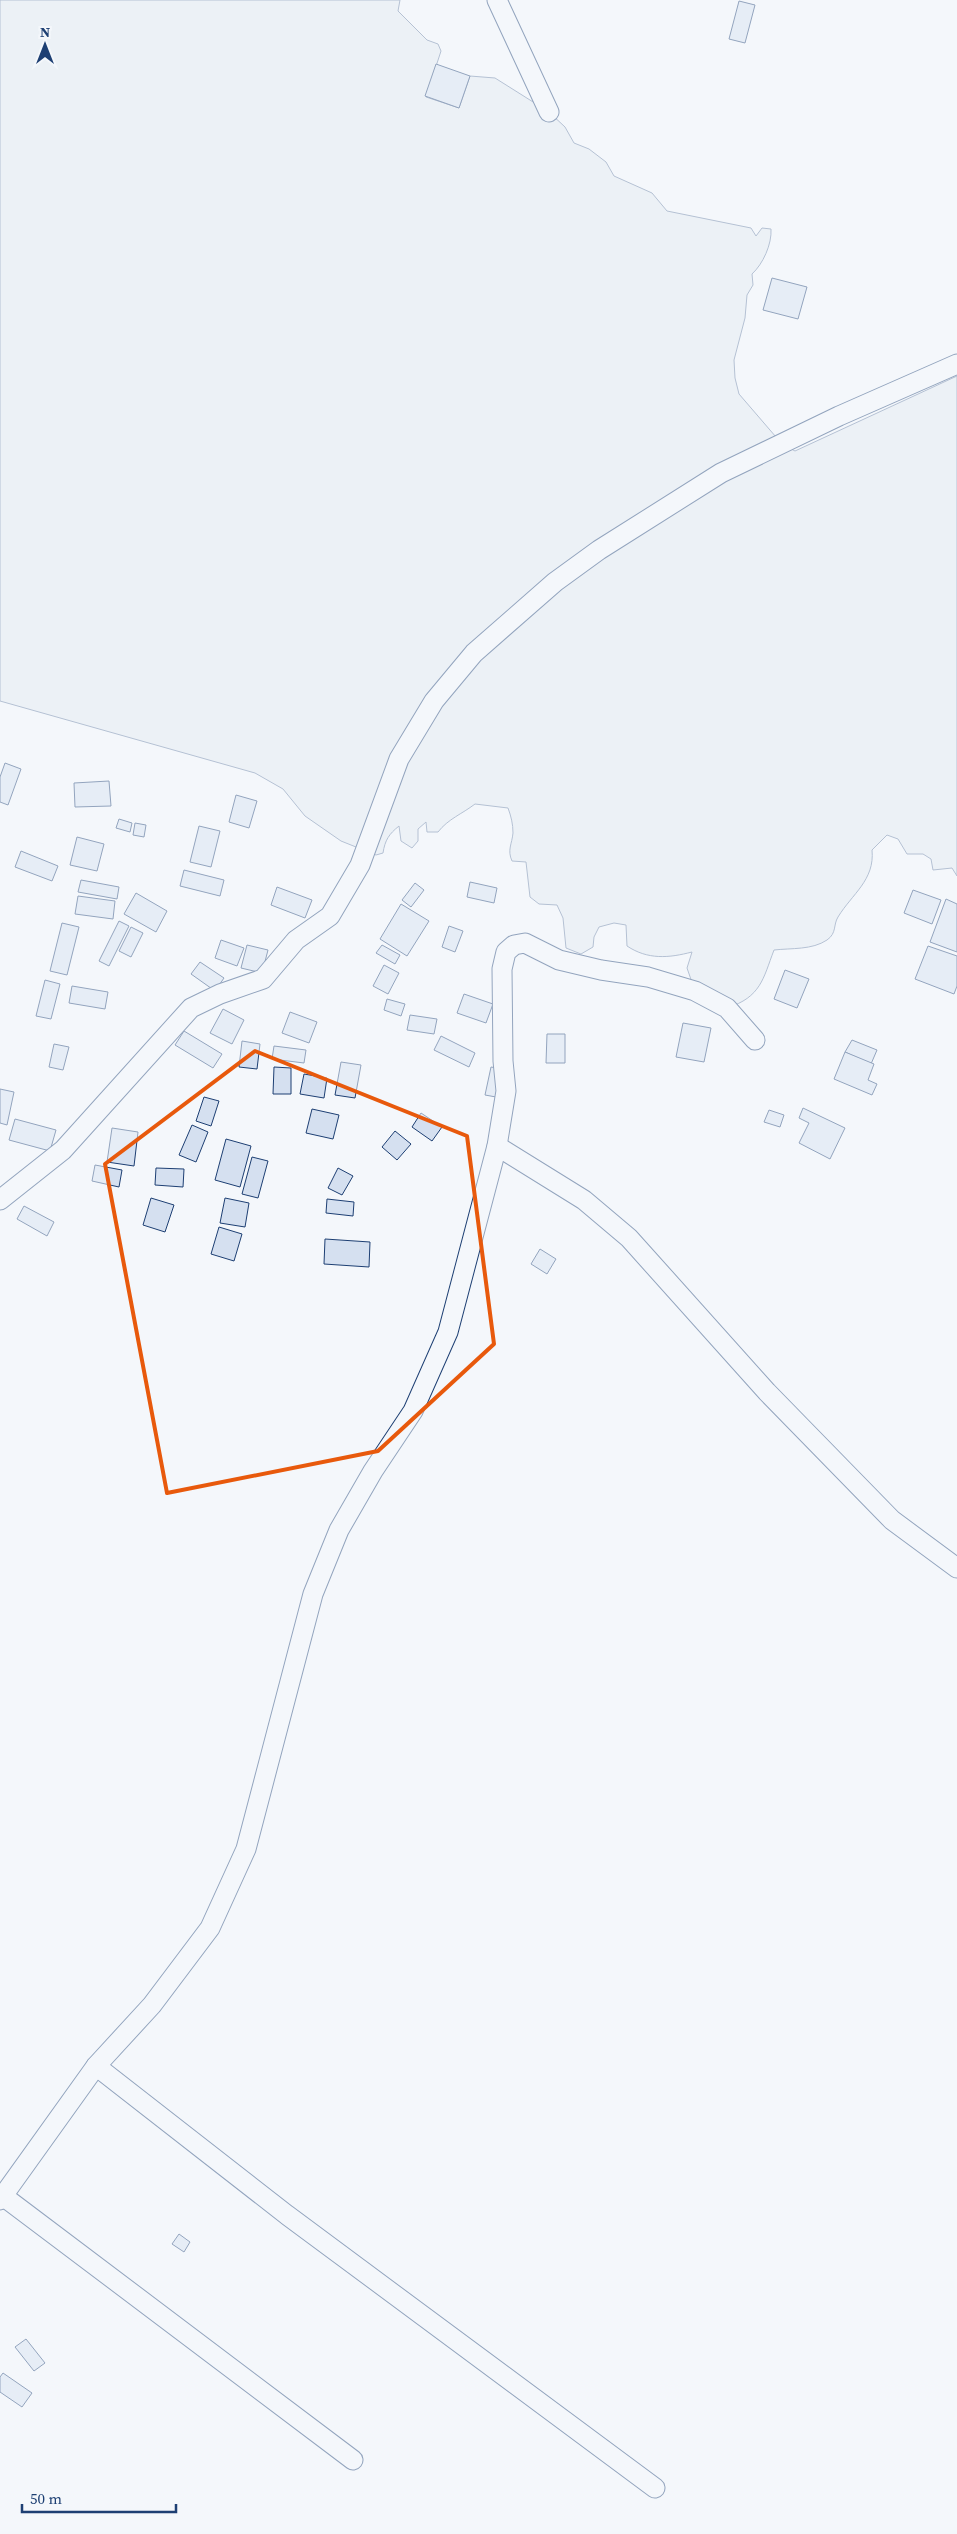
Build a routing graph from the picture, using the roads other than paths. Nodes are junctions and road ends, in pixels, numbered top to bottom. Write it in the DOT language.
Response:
graph roads {
  1 [pos="497,0"];
  2 [pos="549,112"];
  3 [pos="957,364"];
  4 [pos="755,1040"];
  5 [pos="497,1146"];
  6 [pos="0,1200"];
  7 [pos="957,1568"];
  8 [pos="96,2066"];
  9 [pos="2,2198"];
  10 [pos="353,2460"];
  11 [pos="655,2488"];
  1 -- 2 [label="street"];
  3 -- 6 [label="street"];
  4 -- 5 [label="street"];
  5 -- 7 [label="street"];
  5 -- 8 [label="street"];
  8 -- 9 [label="street"];
  8 -- 11 [label="street"];
  9 -- 10 [label="street"];
}
